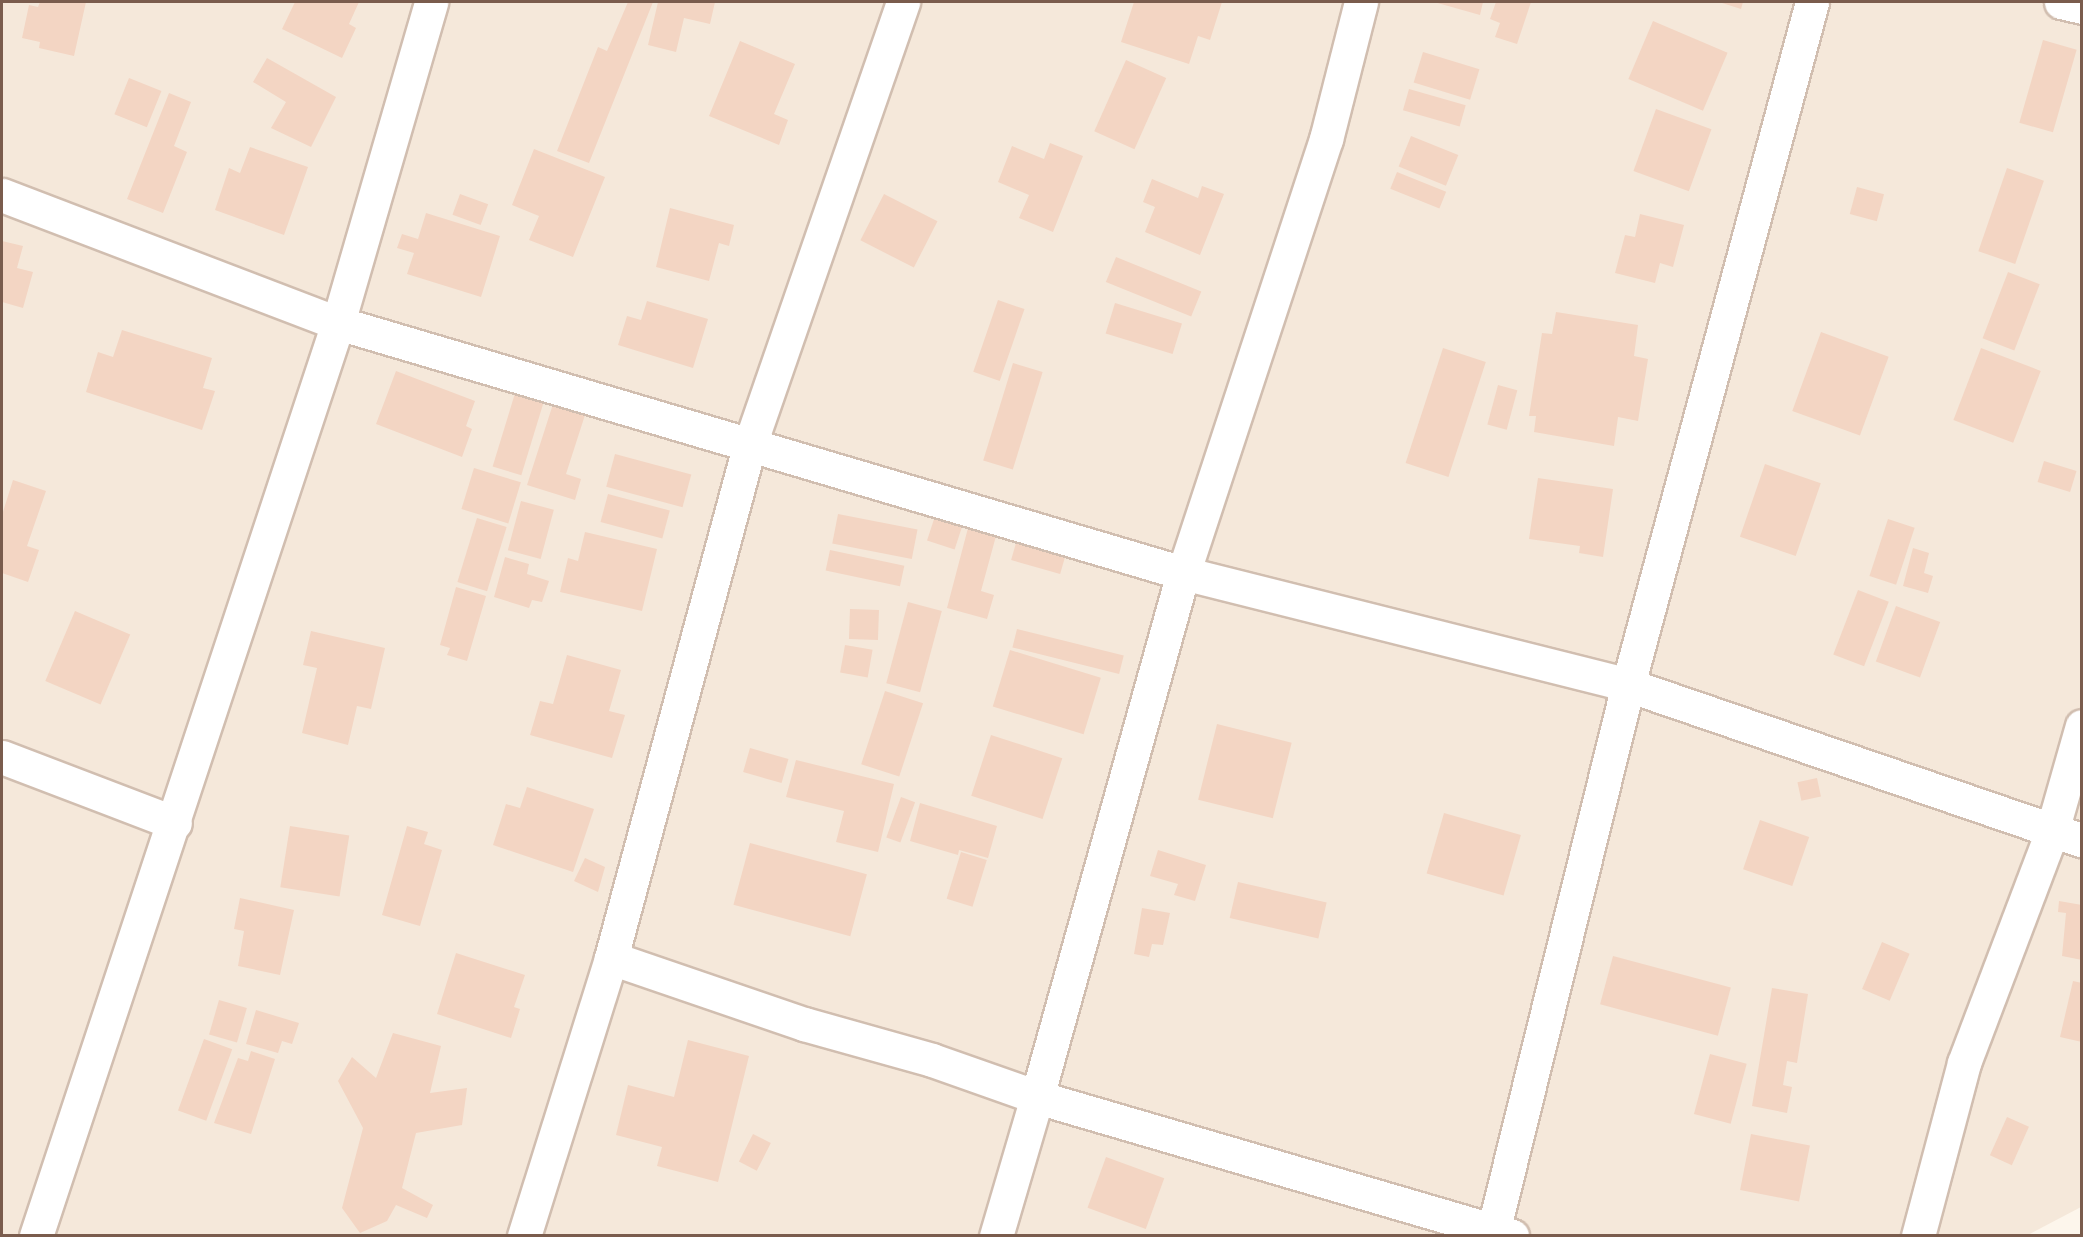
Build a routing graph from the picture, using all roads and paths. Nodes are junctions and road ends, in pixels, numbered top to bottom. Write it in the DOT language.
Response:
graph roads {
  1 [pos="431,2"];
  2 [pos="903,2"];
  3 [pos="1361,2"];
  4 [pos="1812,2"];
  5 [pos="2061,2"];
  6 [pos="2082,7"];
  7 [pos="2,195"];
  8 [pos="338,322"];
  9 [pos="749,447"];
  10 [pos="1183,573"];
  11 [pos="1628,684"];
  12 [pos="2082,726"];
  13 [pos="2,757"];
  14 [pos="175,823"];
  15 [pos="2067,836"];
  16 [pos="611,958"];
  17 [pos="1037,1097"];
  18 [pos="1500,1233"];
  19 [pos="36,1236"];
  20 [pos="524,1236"];
  21 [pos="996,1236"];
  22 [pos="1918,1236"];
  1 -- 8 [label="street"];
  2 -- 9 [label="street"];
  3 -- 10 [label="street"];
  4 -- 11 [label="street"];
  5 -- 6 [label="street"];
  7 -- 8 [label="street"];
  8 -- 9 [label="street"];
  8 -- 14 [label="street"];
  9 -- 10 [label="street"];
  9 -- 16 [label="street"];
  10 -- 11 [label="street"];
  10 -- 17 [label="street"];
  11 -- 15 [label="street"];
  11 -- 18 [label="street"];
  12 -- 15 [label="street"];
  13 -- 14 [label="street"];
  14 -- 19 [label="street"];
  15 -- 22 [label="street"];
  16 -- 17 [label="street"];
  16 -- 20 [label="street"];
  17 -- 18 [label="street"];
  17 -- 21 [label="street"];
}
